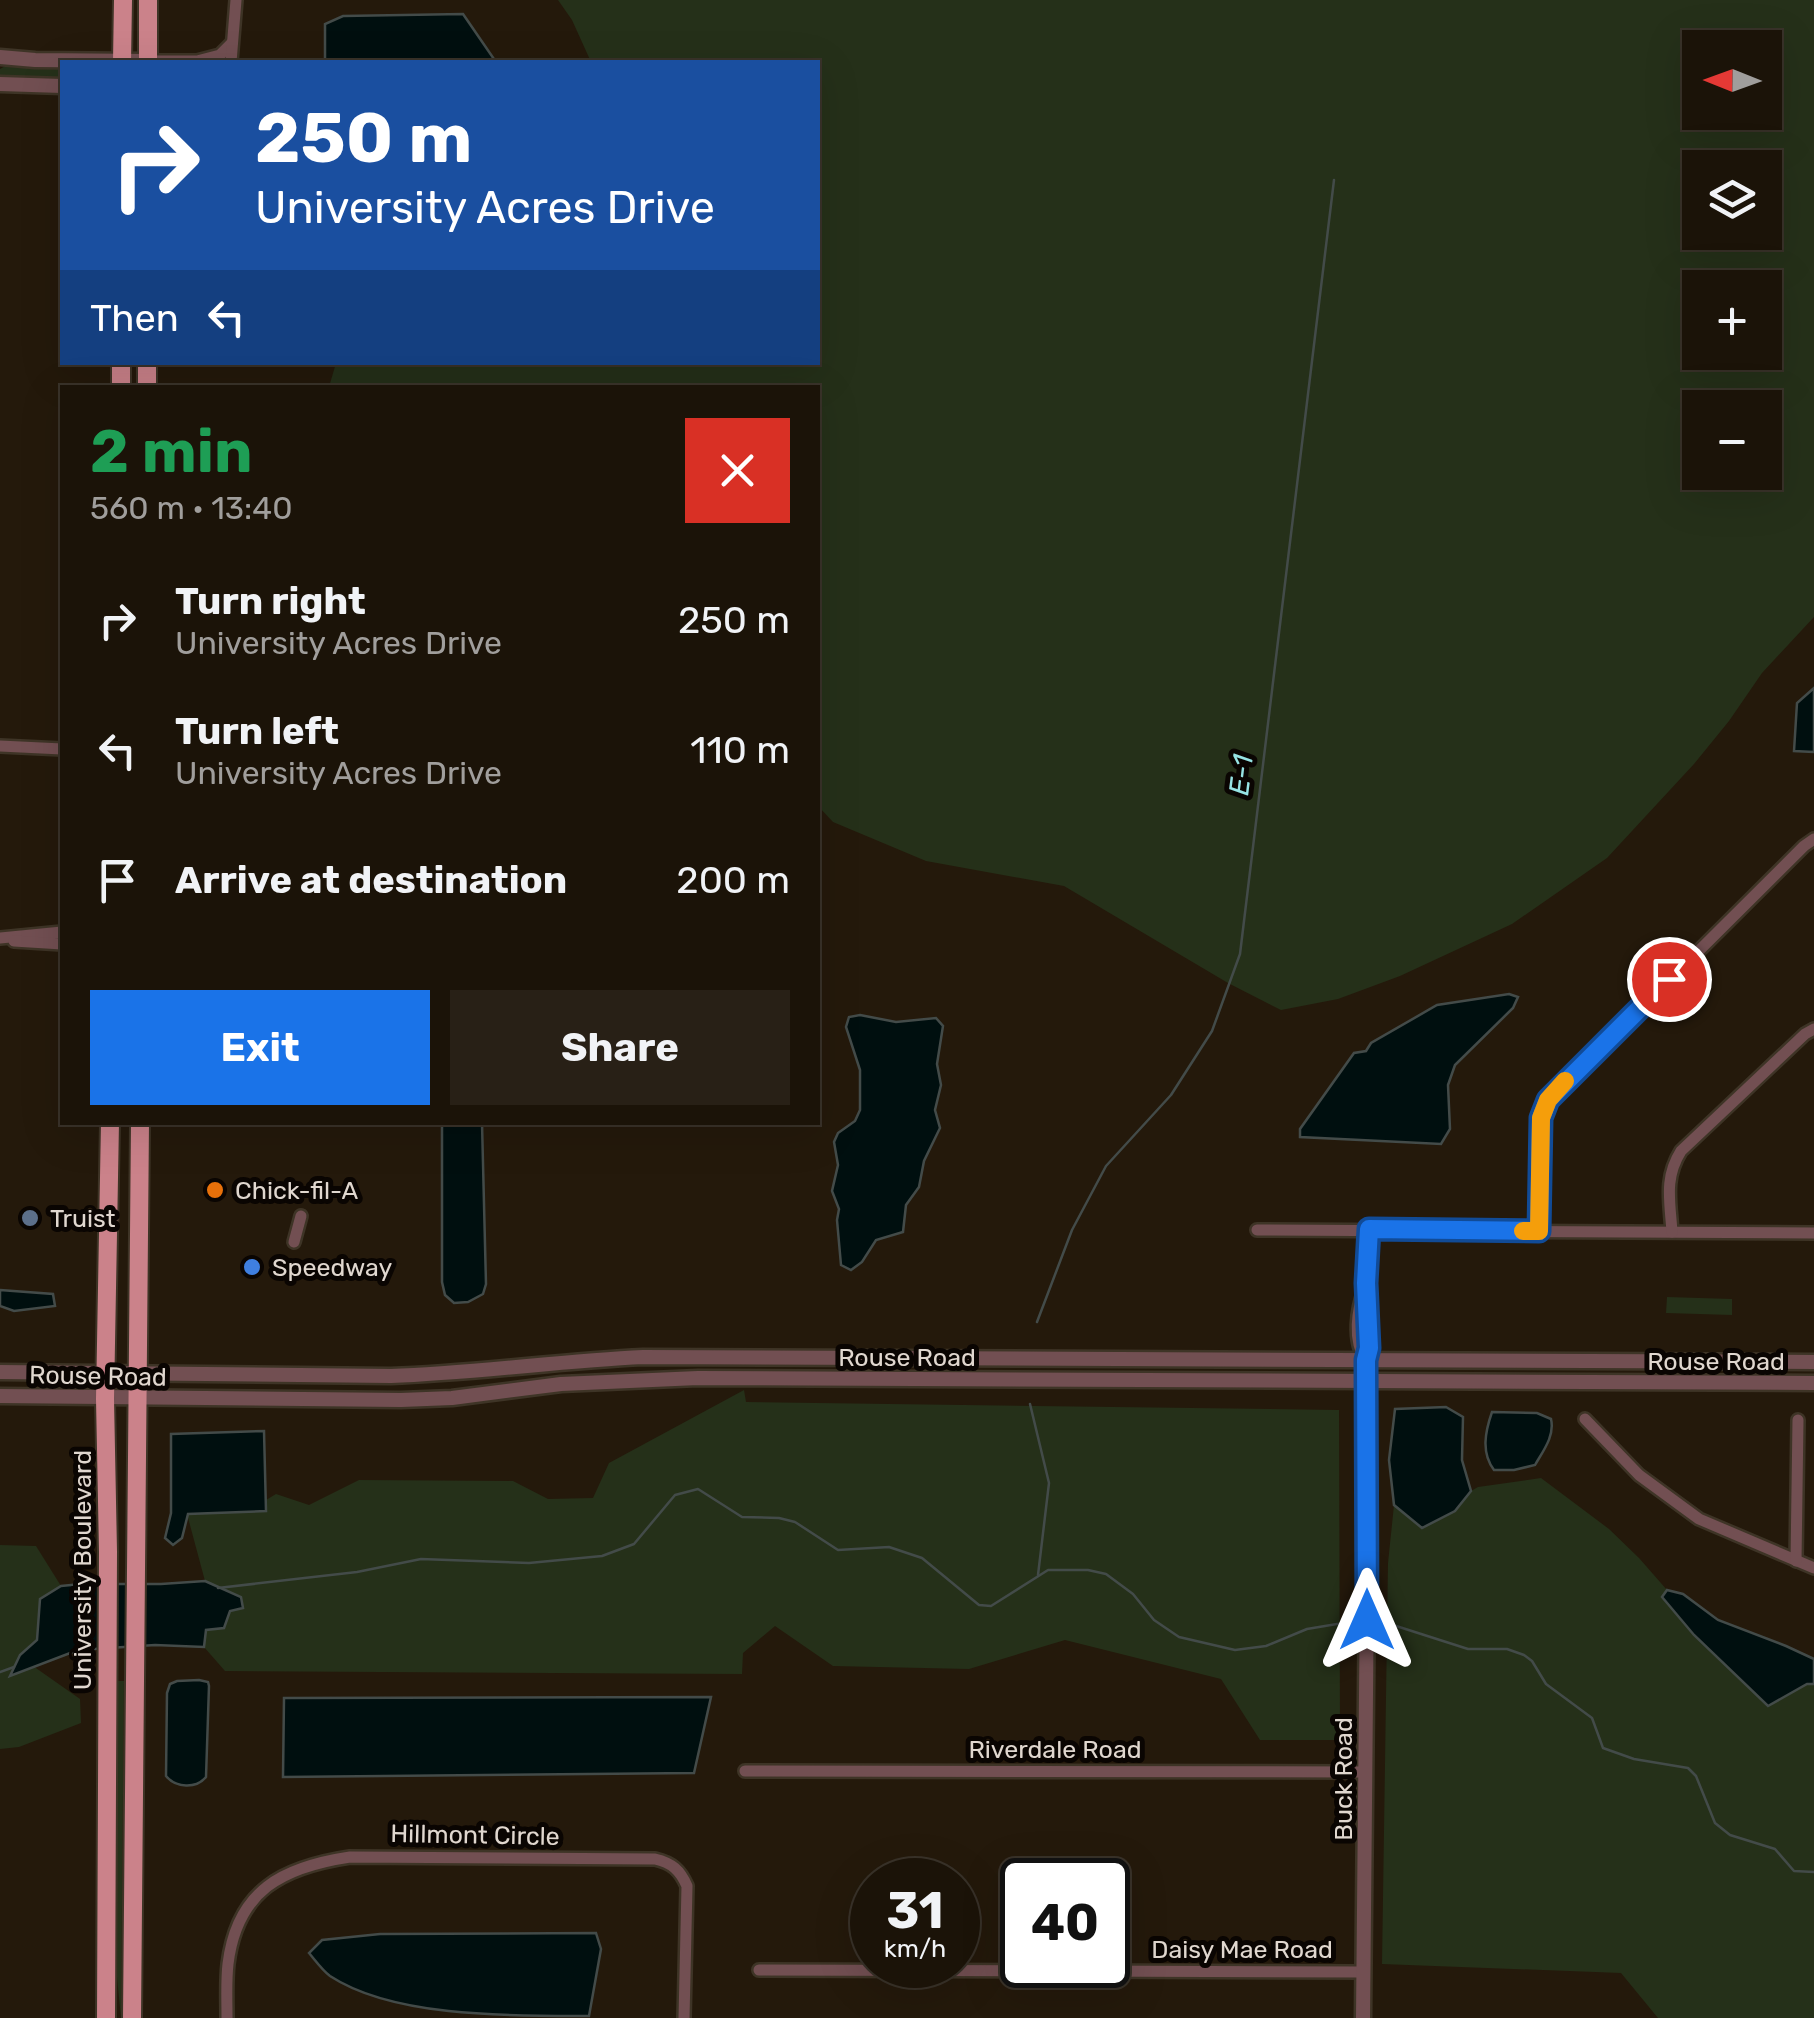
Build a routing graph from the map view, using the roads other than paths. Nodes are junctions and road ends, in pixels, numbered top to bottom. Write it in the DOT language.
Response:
graph roads {
  1 [pos="122,0"];
  2 [pos="148,0"];
  3 [pos="236,0"];
  4 [pos="232,43"];
  5 [pos="0,57"];
  6 [pos="60,60"];
  7 [pos="122,60"];
  8 [pos="148,60"];
  9 [pos="201,60"];
  10 [pos="231,60"];
  11 [pos="0,84"];
  12 [pos="60,86"];
  13 [pos="0,746"];
  14 [pos="60,749"];
  15 [pos="1814,839"];
  16 [pos="60,932"];
  17 [pos="0,939"];
  18 [pos="60,944"];
  19 [pos="1814,1029"];
  20 [pos="110,1125"];
  21 [pos="140,1125"];
  22 [pos="301,1216"];
  23 [pos="1369,1229"];
  24 [pos="1257,1230"];
  25 [pos="1539,1231"];
  26 [pos="1672,1232"];
  27 [pos="1814,1234"];
  28 [pos="294,1242"];
  29 [pos="643,1357"];
  30 [pos="1366,1360"];
  31 [pos="1814,1362"];
  32 [pos="0,1372"];
  33 [pos="106,1374"];
  34 [pos="136,1374"];
  35 [pos="643,1378"];
  36 [pos="1366,1382"];
  37 [pos="1814,1383"];
  38 [pos="0,1396"];
  39 [pos="105,1399"];
  40 [pos="136,1399"];
  41 [pos="1585,1419"];
  42 [pos="1798,1420"];
  43 [pos="1796,1560"];
  44 [pos="1814,1568"];
  45 [pos="745,1771"];
  46 [pos="1365,1772"];
  47 [pos="760,1970"];
  48 [pos="1364,1972"];
  49 [pos="106,2018"];
  50 [pos="132,2018"];
  51 [pos="227,2018"];
  52 [pos="684,2018"];
  53 [pos="1363,2018"];
  1 -- 7 [label="main road"];
  2 -- 8 [label="main road"];
  3 -- 4 [label="street"];
  4 -- 9 [label="street"];
  4 -- 10 [label="street"];
  5 -- 6 [label="street"];
  11 -- 12 [label="street"];
  13 -- 14 [label="street"];
  15 -- 25 [label="street"];
  16 -- 17 [label="street"];
  17 -- 18 [label="street"];
  19 -- 26 [label="street"];
  20 -- 33 [label="main road, University Boulevard"];
  21 -- 34 [label="main road, University Boulevard"];
  22 -- 28 [label="street"];
  23 -- 24 [label="street"];
  23 -- 25 [label="street"];
  23 -- 30 [label="street, Buck Road"];
  25 -- 26 [label="street"];
  26 -- 27 [label="street"];
  29 -- 30 [label="street, Rouse Road"];
  29 -- 34 [label="street, Rouse Road"];
  29 -- 35 [label="street"];
  30 -- 31 [label="street, Rouse Road"];
  30 -- 36 [label="street, Buck Road"];
  32 -- 33 [label="street, Rouse Road"];
  33 -- 34 [label="street, Rouse Road"];
  33 -- 39 [label="main road, University Boulevard"];
  34 -- 40 [label="main road, University Boulevard"];
  35 -- 36 [label="street, Rouse Road"];
  35 -- 40 [label="street, Rouse Road"];
  36 -- 37 [label="street, Rouse Road"];
  36 -- 46 [label="street, Buck Road"];
  38 -- 39 [label="street, Rouse Road"];
  39 -- 40 [label="street, Rouse Road"];
  39 -- 49 [label="main road, University Boulevard"];
  40 -- 50 [label="main road, University Boulevard"];
  41 -- 43 [label="street"];
  42 -- 43 [label="street"];
  43 -- 44 [label="street"];
  45 -- 46 [label="street, Riverdale Road"];
  46 -- 48 [label="street, Buck Road"];
  47 -- 48 [label="street, Daisy Mae Road"];
  48 -- 53 [label="street, Buck Road"];
  51 -- 52 [label="street, Hillmont Circle"];
}
